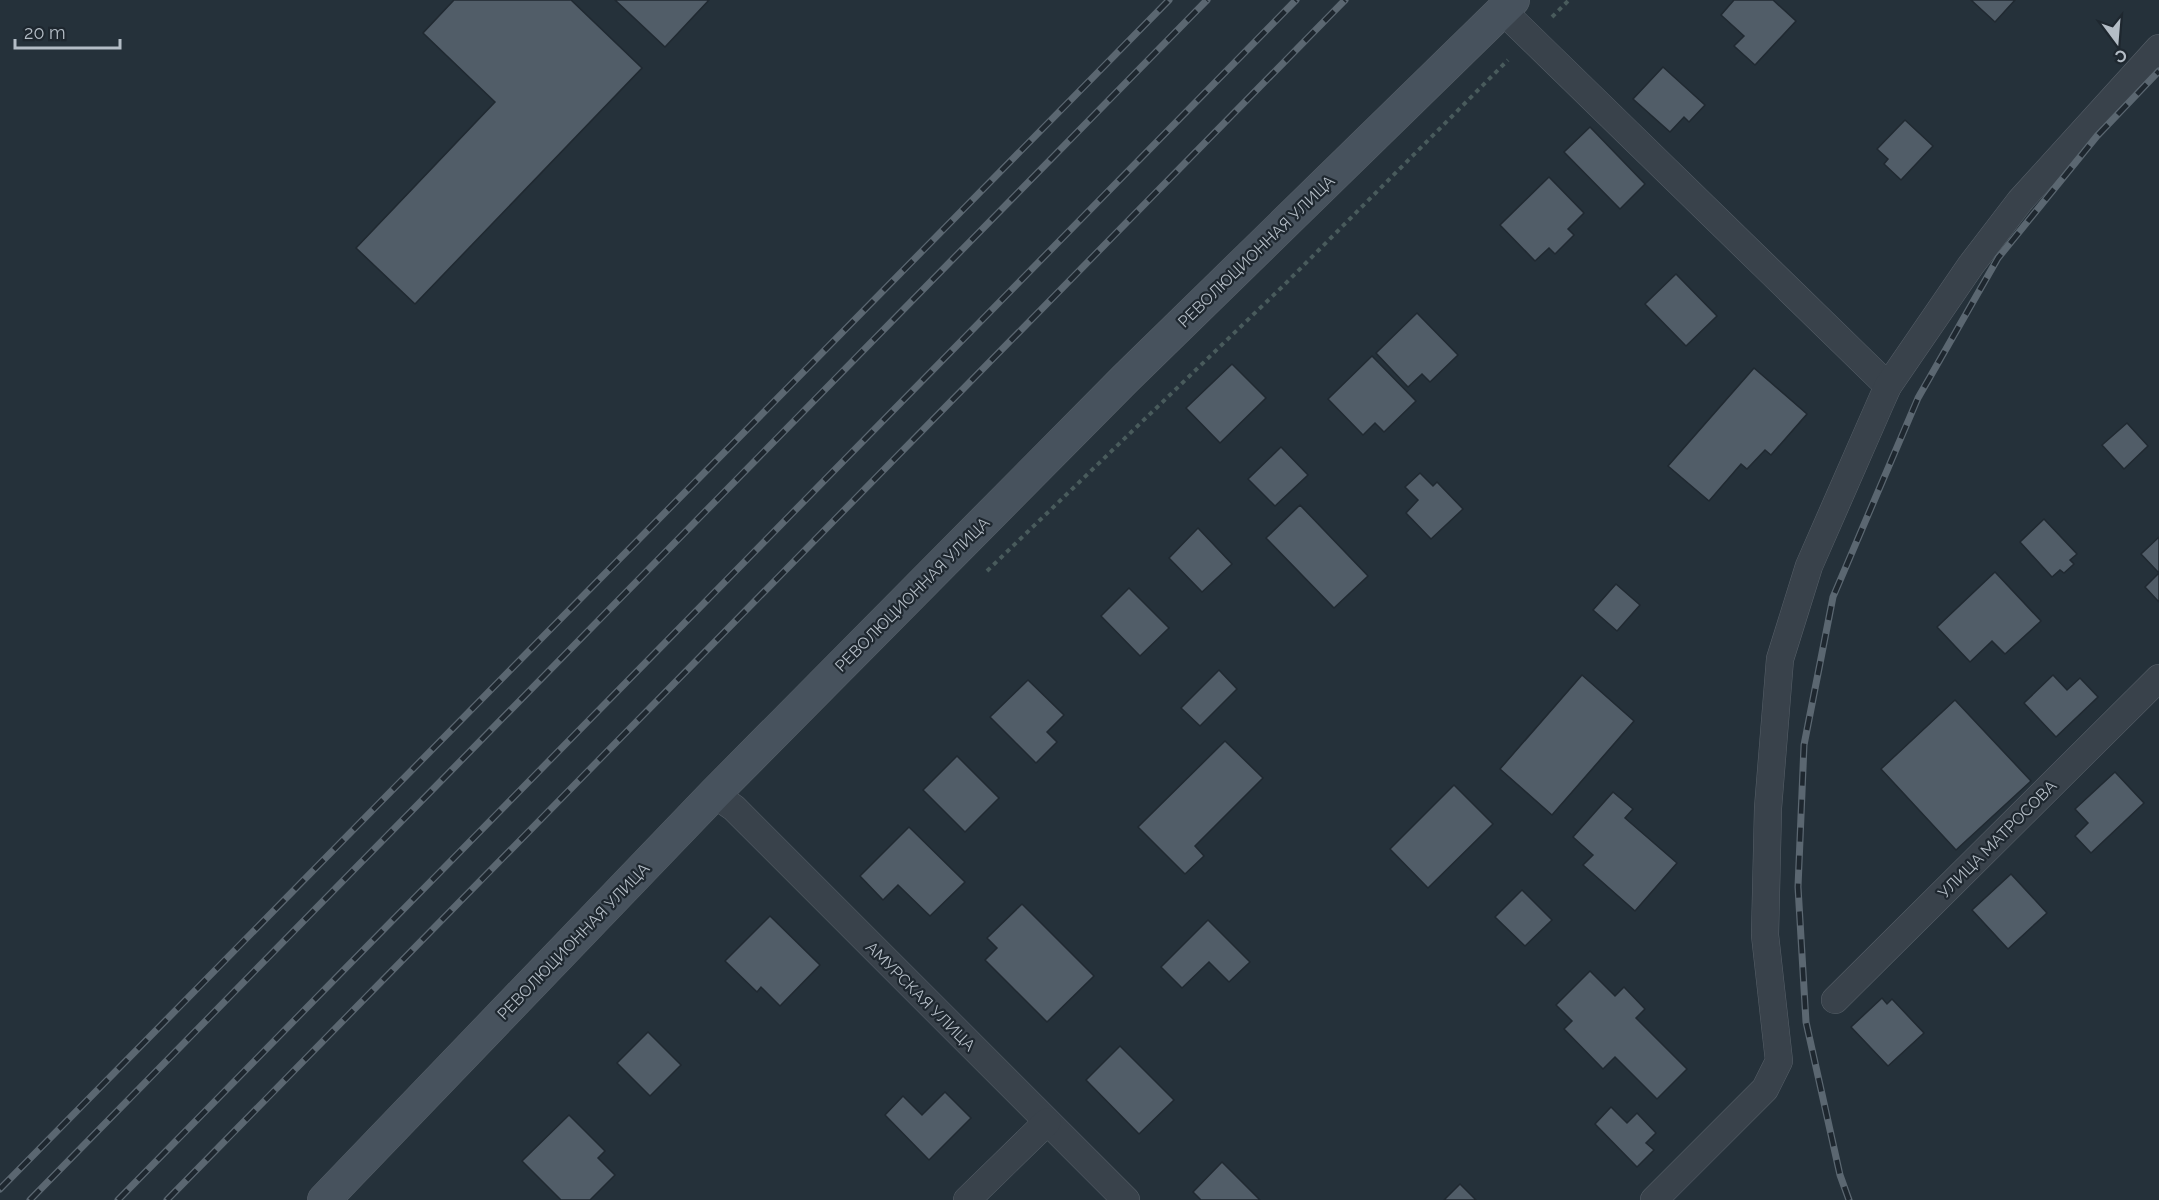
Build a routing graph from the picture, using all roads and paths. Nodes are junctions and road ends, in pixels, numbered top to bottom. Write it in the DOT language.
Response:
graph roads {
  1 [pos="1569,0"];
  2 [pos="1508,5"];
  3 [pos="1531,38"];
  4 [pos="2159,48"];
  5 [pos="1888,386"];
  6 [pos="984,574"];
  7 [pos="2159,678"];
  8 [pos="714,794"];
  9 [pos="1835,1000"];
  10 [pos="1047,1122"];
  11 [pos="324,1200"];
  12 [pos="967,1200"];
  13 [pos="1126,1200"];
  14 [pos="1654,1200"];
  1 -- 3 [label="path"];
  2 -- 3 [label="street"];
  2 -- 8 [label="main road, РЕВОЛЮЦИОННАЯ УЛИЦА"];
  3 -- 5 [label="street"];
  3 -- 6 [label="path"];
  4 -- 5 [label="street"];
  5 -- 14 [label="street"];
  7 -- 9 [label="street, УЛИЦА МАТРОСОВА"];
  8 -- 10 [label="street, АМУРСКАЯ УЛИЦА"];
  8 -- 11 [label="main road, РЕВОЛЮЦИОННАЯ УЛИЦА"];
  10 -- 12 [label="street"];
  10 -- 13 [label="street, АМУРСКАЯ УЛИЦА"];
}
